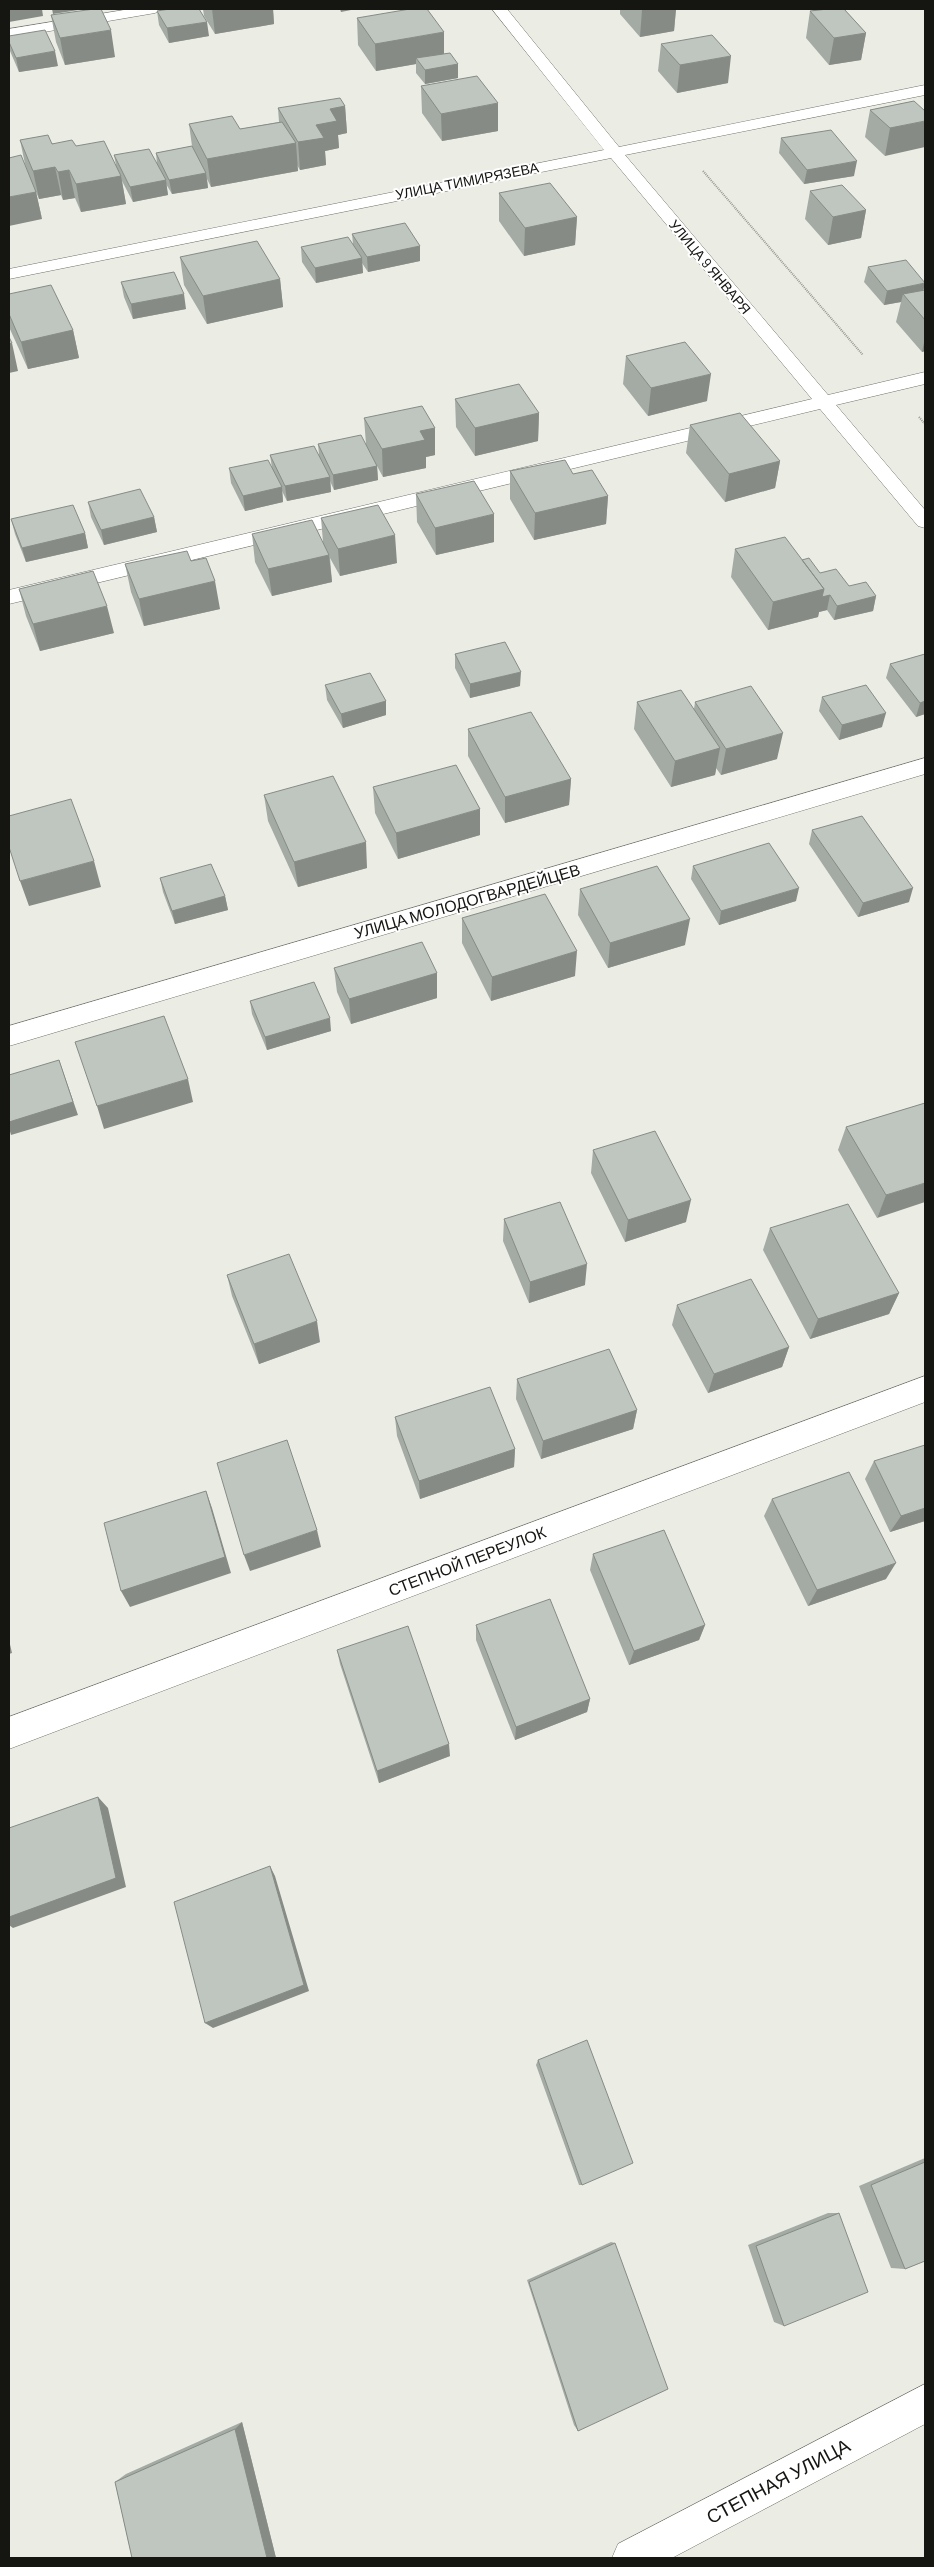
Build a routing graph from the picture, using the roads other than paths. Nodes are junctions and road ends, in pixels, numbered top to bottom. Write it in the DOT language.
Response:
graph roads {
  1 [pos="155,9"];
  2 [pos="499,9"];
  3 [pos="9,34"];
  4 [pos="925,90"];
  5 [pos="614,152"];
  6 [pos="9,274"];
  7 [pos="925,378"];
  8 [pos="824,402"];
  9 [pos="925,522"];
  10 [pos="9,597"];
  11 [pos="925,766"];
  12 [pos="9,1036"];
  13 [pos="925,1390"];
  14 [pos="9,1733"];
  15 [pos="925,2403"];
  16 [pos="632,2558"];
  1 -- 3 [label="street"];
  2 -- 5 [label="street, УЛИЦА 9 ЯНВАРЯ"];
  4 -- 5 [label="street, УЛИЦА ТИМИРЯЗЕВА"];
  5 -- 6 [label="street, УЛИЦА ТИМИРЯЗЕВА"];
  5 -- 8 [label="street, УЛИЦА 9 ЯНВАРЯ"];
  7 -- 8 [label="street"];
  8 -- 9 [label="street, УЛИЦА 9 ЯНВАРЯ"];
  8 -- 10 [label="street"];
  11 -- 12 [label="street, УЛИЦА МОЛОДОГВАРДЕЙЦЕВ"];
  13 -- 14 [label="street, СТЕПНОЙ ПЕРЕУЛОК"];
  15 -- 16 [label="street, СТЕПНАЯ УЛИЦА"];
}
